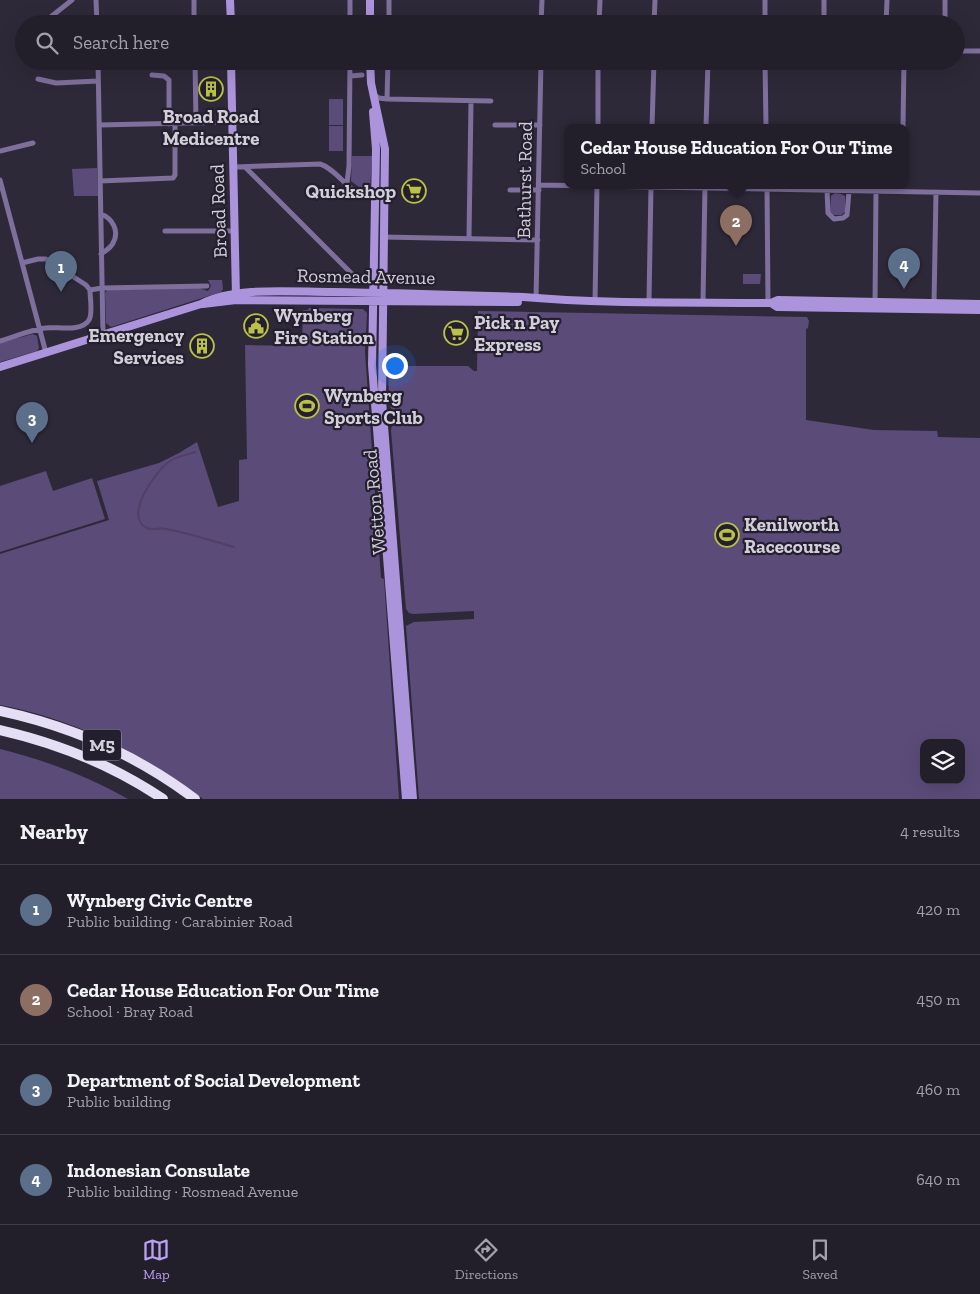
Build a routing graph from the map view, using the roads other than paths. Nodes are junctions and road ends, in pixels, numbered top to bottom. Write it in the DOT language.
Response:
graph roads {
  1 [pos="72,0"];
  2 [pos="96,0"];
  3 [pos="194,0"];
  4 [pos="230,0"];
  5 [pos="350,0"];
  6 [pos="370,0"];
  7 [pos="389,0"];
  8 [pos="542,0"];
  9 [pos="600,0"];
  10 [pos="655,0"];
  11 [pos="765,0"];
  12 [pos="824,0"];
  13 [pos="887,0"];
  14 [pos="945,0"];
  15 [pos="53,15"];
  16 [pos="97,15"];
  17 [pos="194,15"];
  18 [pos="231,15"];
  19 [pos="350,15"];
  20 [pos="370,15"];
  21 [pos="389,15"];
  22 [pos="541,15"];
  23 [pos="599,15"];
  24 [pos="654,15"];
  25 [pos="765,15"];
  26 [pos="824,15"];
  27 [pos="886,15"];
  28 [pos="945,15"];
  29 [pos="965,51"];
  30 [pos="980,51"];
  31 [pos="98,70"];
  32 [pos="195,70"];
  33 [pos="231,70"];
  34 [pos="350,70"];
  35 [pos="370,70"];
  36 [pos="388,70"];
  37 [pos="541,70"];
  38 [pos="598,70"];
  39 [pos="654,70"];
  40 [pos="708,70"];
  41 [pos="766,70"];
  42 [pos="904,70"];
  43 [pos="152,75"];
  44 [pos="362,75"];
  45 [pos="350,76"];
  46 [pos="38,79"];
  47 [pos="98,81"];
  48 [pos="371,83"];
  49 [pos="373,94"];
  50 [pos="387,99"];
  51 [pos="471,101"];
  52 [pos="491,101"];
  53 [pos="375,104"];
  54 [pos="232,122"];
  55 [pos="196,123"];
  56 [pos="172,124"];
  57 [pos="598,124"];
  58 [pos="652,124"];
  59 [pos="706,124"];
  60 [pos="766,124"];
  61 [pos="903,124"];
  62 [pos="99,125"];
  63 [pos="495,125"];
  64 [pos="540,126"];
  65 [pos="33,143"];
  66 [pos="0,151"];
  67 [pos="233,167"];
  68 [pos="245,167"];
  69 [pos="0,180"];
  70 [pos="100,180"];
  71 [pos="347,183"];
  72 [pos="564,187"];
  73 [pos="539,188"];
  74 [pos="597,189"];
  75 [pos="651,189"];
  76 [pos="705,189"];
  77 [pos="767,189"];
  78 [pos="807,189"];
  79 [pos="510,190"];
  80 [pos="827,190"];
  81 [pos="849,191"];
  82 [pos="876,191"];
  83 [pos="903,191"];
  84 [pos="936,192"];
  85 [pos="980,192"];
  86 [pos="376,196"];
  87 [pos="385,197"];
  88 [pos="101,214"];
  89 [pos="165,231"];
  90 [pos="234,231"];
  91 [pos="383,237"];
  92 [pos="469,238"];
  93 [pos="538,240"];
  94 [pos="101,254"];
  95 [pos="22,263"];
  96 [pos="359,281"];
  97 [pos="207,286"];
  98 [pos="102,288"];
  99 [pos="90,290"];
  100 [pos="374,296"];
  101 [pos="383,296"];
  102 [pos="236,297"];
  103 [pos="534,299"];
  104 [pos="595,302"];
  105 [pos="649,302"];
  106 [pos="702,302"];
  107 [pos="769,303"];
  108 [pos="980,304"];
  109 [pos="875,305"];
  110 [pos="934,306"];
  111 [pos="980,310"];
  112 [pos="40,330"];
  113 [pos="103,335"];
  114 [pos="0,341"];
  115 [pos="46,352"];
  116 [pos="0,367"];
  117 [pos="0,711"];
  118 [pos="0,730"];
  119 [pos="163,799"];
  120 [pos="195,799"];
  121 [pos="406,799"];
  122 [pos="413,799"];
  1 -- 15 [label="street"];
  2 -- 16 [label="street"];
  3 -- 17 [label="street"];
  4 -- 18 [label="main road"];
  5 -- 19 [label="street"];
  6 -- 20 [label="main road"];
  7 -- 21 [label="street"];
  8 -- 22 [label="street"];
  9 -- 23 [label="street"];
  10 -- 24 [label="street"];
  11 -- 25 [label="street"];
  12 -- 26 [label="street"];
  13 -- 27 [label="street"];
  14 -- 28 [label="street"];
  29 -- 30 [label="street"];
  31 -- 47 [label="street"];
  32 -- 55 [label="street"];
  33 -- 54 [label="main road, Broad Road"];
  34 -- 45 [label="street"];
  35 -- 48 [label="main road, Wetton Road"];
  36 -- 50 [label="street"];
  37 -- 64 [label="street, Bathurst Road"];
  38 -- 57 [label="street"];
  39 -- 58 [label="street"];
  40 -- 59 [label="street"];
  41 -- 60 [label="street"];
  42 -- 61 [label="street"];
  43 -- 56 [label="street"];
  44 -- 45 [label="street"];
  45 -- 71 [label="street"];
  46 -- 47 [label="street"];
  47 -- 62 [label="street"];
  48 -- 49 [label="main road, Wetton Road"];
  48 -- 86 [label="main road, Wetton Road"];
  49 -- 50 [label="street"];
  49 -- 53 [label="main road, Wetton Road"];
  50 -- 51 [label="street"];
  50 -- 53 [label="street"];
  51 -- 52 [label="street"];
  51 -- 92 [label="street"];
  53 -- 87 [label="main road, Wetton Road"];
  54 -- 55 [label="street"];
  54 -- 67 [label="main road, Broad Road"];
  55 -- 56 [label="street"];
  56 -- 62 [label="street"];
  56 -- 70 [label="street"];
  62 -- 70 [label="street"];
  63 -- 64 [label="street"];
  64 -- 73 [label="street, Bathurst Road"];
  65 -- 66 [label="street"];
  67 -- 68 [label="street"];
  67 -- 90 [label="main road, Broad Road"];
  68 -- 71 [label="street"];
  68 -- 96 [label="street"];
  69 -- 95 [label="street"];
  70 -- 88 [label="street"];
  71 -- 86 [label="street"];
  72 -- 73 [label="street"];
  73 -- 79 [label="street"];
  73 -- 93 [label="street, Bathurst Road"];
  74 -- 104 [label="street"];
  75 -- 105 [label="street"];
  76 -- 106 [label="street"];
  77 -- 107 [label="street"];
  78 -- 80 [label="street"];
  80 -- 81 [label="street"];
  80 -- 81 [label="street"];
  81 -- 82 [label="street"];
  82 -- 83 [label="street"];
  82 -- 109 [label="street"];
  83 -- 84 [label="street"];
  84 -- 85 [label="street"];
  84 -- 110 [label="street"];
  86 -- 87 [label="street"];
  86 -- 100 [label="main road, Wetton Road"];
  87 -- 91 [label="main road, Wetton Road"];
  88 -- 94 [label="street"];
  88 -- 94 [label="street"];
  89 -- 90 [label="street"];
  90 -- 102 [label="main road, Broad Road"];
  91 -- 92 [label="street"];
  91 -- 101 [label="main road, Wetton Road"];
  92 -- 93 [label="street"];
  93 -- 103 [label="street, Bathurst Road"];
  94 -- 98 [label="street"];
  95 -- 99 [label="street"];
  95 -- 112 [label="street"];
  97 -- 98 [label="street"];
  98 -- 99 [label="street"];
  98 -- 113 [label="street"];
  99 -- 112 [label="street"];
  100 -- 101 [label="main road, Rosmead Avenue"];
  100 -- 102 [label="main road, Rosmead Avenue"];
  100 -- 121 [label="main road, Wetton Road"];
  101 -- 103 [label="main road, Rosmead Avenue"];
  101 -- 122 [label="main road, Wetton Road"];
  102 -- 113 [label="main road, Rosmead Avenue"];
  103 -- 104 [label="main road, Rosmead Avenue"];
  104 -- 105 [label="main road, Rosmead Avenue"];
  105 -- 106 [label="main road, Rosmead Avenue"];
  106 -- 107 [label="main road, Rosmead Avenue"];
  107 -- 109 [label="main road, Rosmead Avenue"];
  108 -- 110 [label="main road, Rosmead Avenue"];
  109 -- 110 [label="main road, Rosmead Avenue"];
  110 -- 111 [label="main road, Rosmead Avenue"];
  112 -- 114 [label="street"];
  112 -- 115 [label="street"];
  113 -- 115 [label="main road, Rosmead Avenue"];
  115 -- 116 [label="main road, Rosmead Avenue"];
  117 -- 120 [label="highway, M5"];
  118 -- 119 [label="highway, M5"];
}
